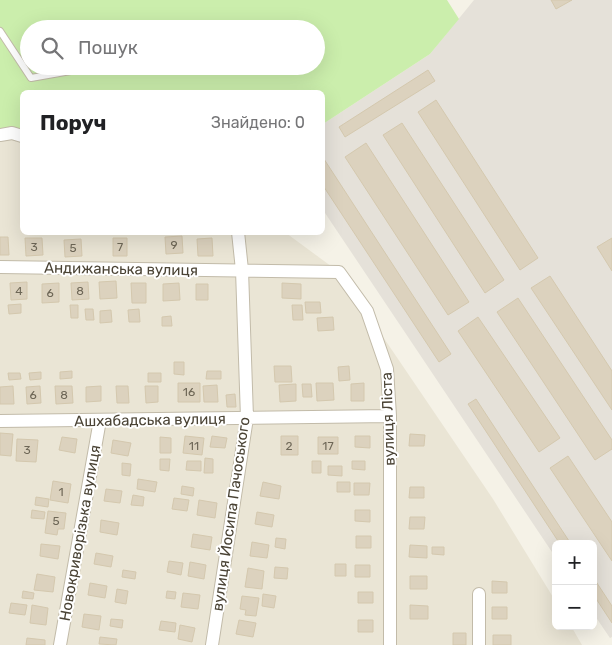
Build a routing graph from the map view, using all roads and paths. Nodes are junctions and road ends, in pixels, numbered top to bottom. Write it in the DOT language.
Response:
graph roads {
  1 [pos="0,31"];
  2 [pos="20,60"];
  3 [pos="30,75"];
  4 [pos="49,75"];
  5 [pos="20,135"];
  6 [pos="0,136"];
  7 [pos="238,235"];
  8 [pos="0,267"];
  9 [pos="242,270"];
  10 [pos="390,416"];
  11 [pos="247,418"];
  12 [pos="0,420"];
  13 [pos="100,420"];
  14 [pos="479,594"];
  15 [pos="60,645"];
  16 [pos="212,645"];
  17 [pos="390,645"];
  18 [pos="479,645"];
  1 -- 2 [label="lane"];
  3 -- 4 [label="lane"];
  5 -- 6 [label="street"];
  7 -- 9 [label="street, вулиця Йосипа Пачоського"];
  8 -- 9 [label="street, Андижанська вулиця"];
  9 -- 10 [label="street, вулиця Ліста"];
  9 -- 11 [label="street, вулиця Йосипа Пачоського"];
  10 -- 11 [label="street, Ашхабадська вулиця"];
  10 -- 17 [label="street, вулиця Ліста"];
  11 -- 13 [label="street, Ашхабадська вулиця"];
  11 -- 16 [label="street, вулиця Йосипа Пачоського"];
  12 -- 13 [label="street, Ашхабадська вулиця"];
  13 -- 15 [label="street, Новокриворізька вулиця"];
  14 -- 18 [label="street"];
}
